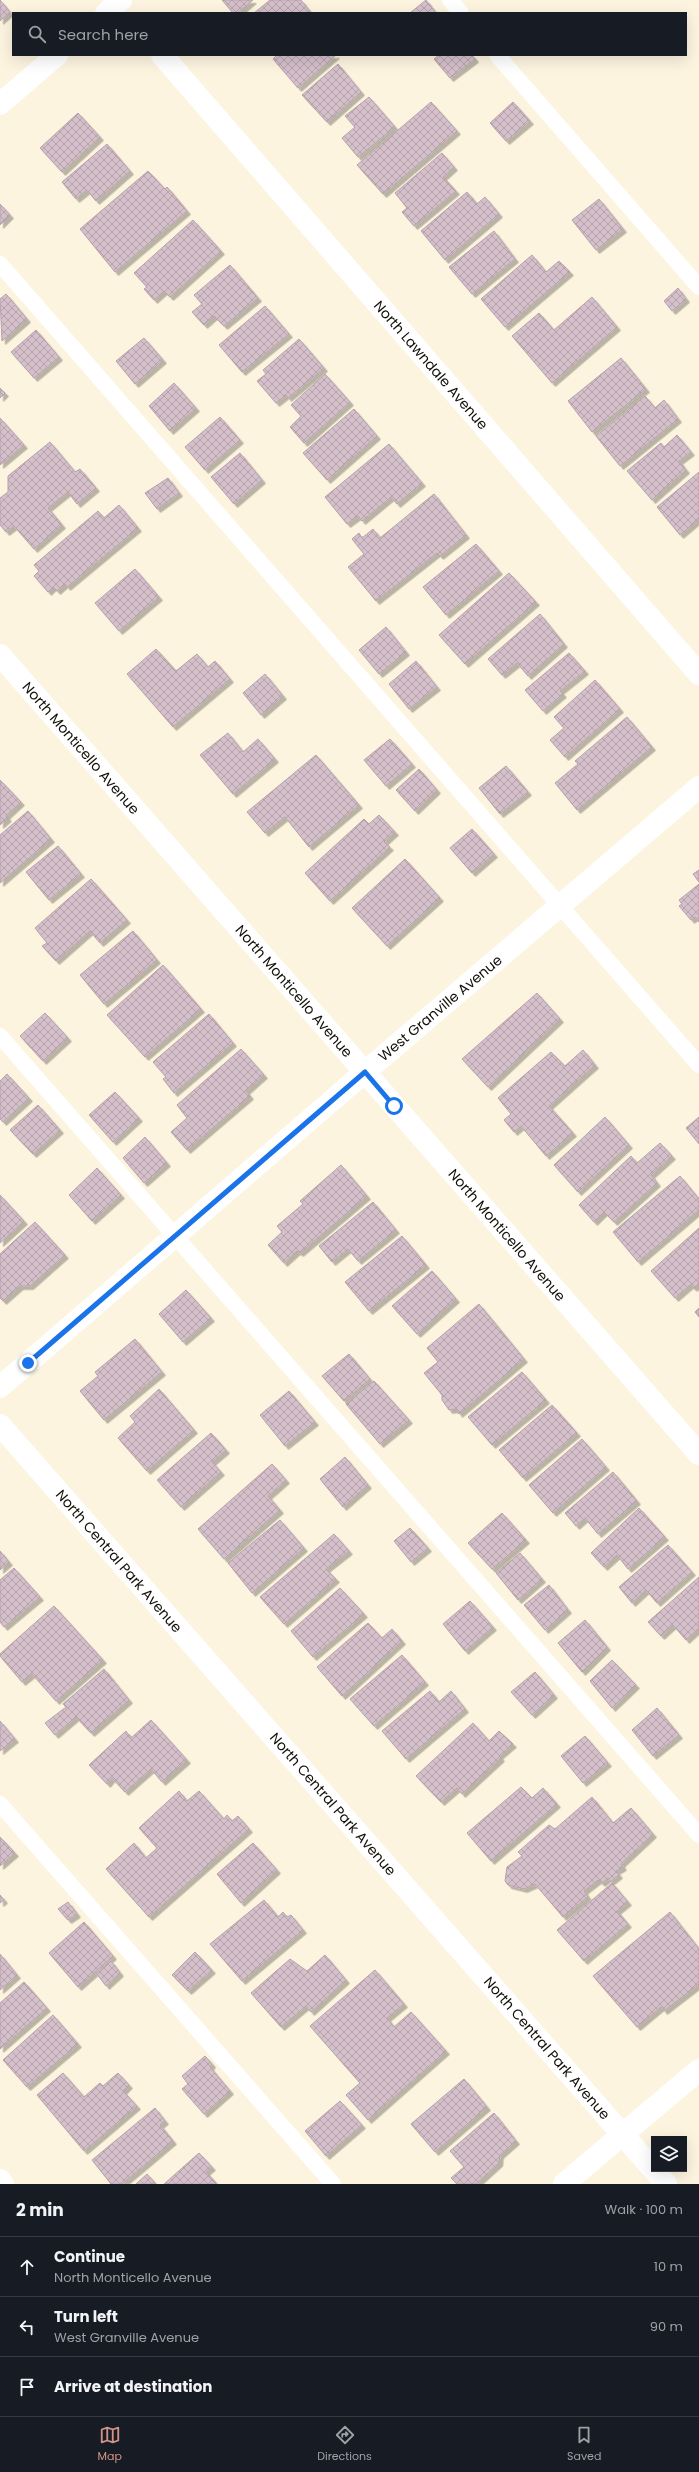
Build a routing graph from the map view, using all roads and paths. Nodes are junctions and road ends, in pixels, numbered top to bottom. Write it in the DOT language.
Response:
graph roads {
  1 [pos="450,0"];
  2 [pos="460,12"];
  3 [pos="56,56"];
  4 [pos="163,56"];
  5 [pos="498,56"];
  6 [pos="0,104"];
  7 [pos="0,264"];
  8 [pos="699,287"];
  9 [pos="0,655"];
  10 [pos="699,674"];
  11 [pos="699,787"];
  12 [pos="560,906"];
  13 [pos="0,1036"];
  14 [pos="699,1065"];
  15 [pos="365,1072"];
  16 [pos="175,1236"];
  17 [pos="0,1387"];
  18 [pos="0,1425"];
  19 [pos="699,1454"];
  20 [pos="0,1804"];
  21 [pos="699,1835"];
  22 [pos="699,2070"];
  23 [pos="623,2135"];
  24 [pos="0,2180"];
  25 [pos="3,2184"];
  26 [pos="333,2184"];
  27 [pos="564,2184"];
  28 [pos="666,2184"];
  1 -- 2 [label="lane"];
  3 -- 6 [label="street"];
  4 -- 10 [label="street, North Lawndale Avenue"];
  5 -- 8 [label="lane"];
  7 -- 12 [label="lane"];
  9 -- 15 [label="street, North Monticello Avenue"];
  11 -- 12 [label="street, West Granville Avenue"];
  12 -- 14 [label="lane"];
  12 -- 15 [label="street, West Granville Avenue"];
  13 -- 16 [label="lane"];
  15 -- 16 [label="street, West Granville Avenue"];
  15 -- 19 [label="street, North Monticello Avenue"];
  16 -- 17 [label="street, West Granville Avenue"];
  16 -- 21 [label="lane"];
  18 -- 23 [label="street, North Central Park Avenue"];
  20 -- 26 [label="lane"];
  22 -- 23 [label="street"];
  23 -- 27 [label="street"];
  23 -- 28 [label="street, North Central Park Avenue"];
  24 -- 25 [label="street"];
}
